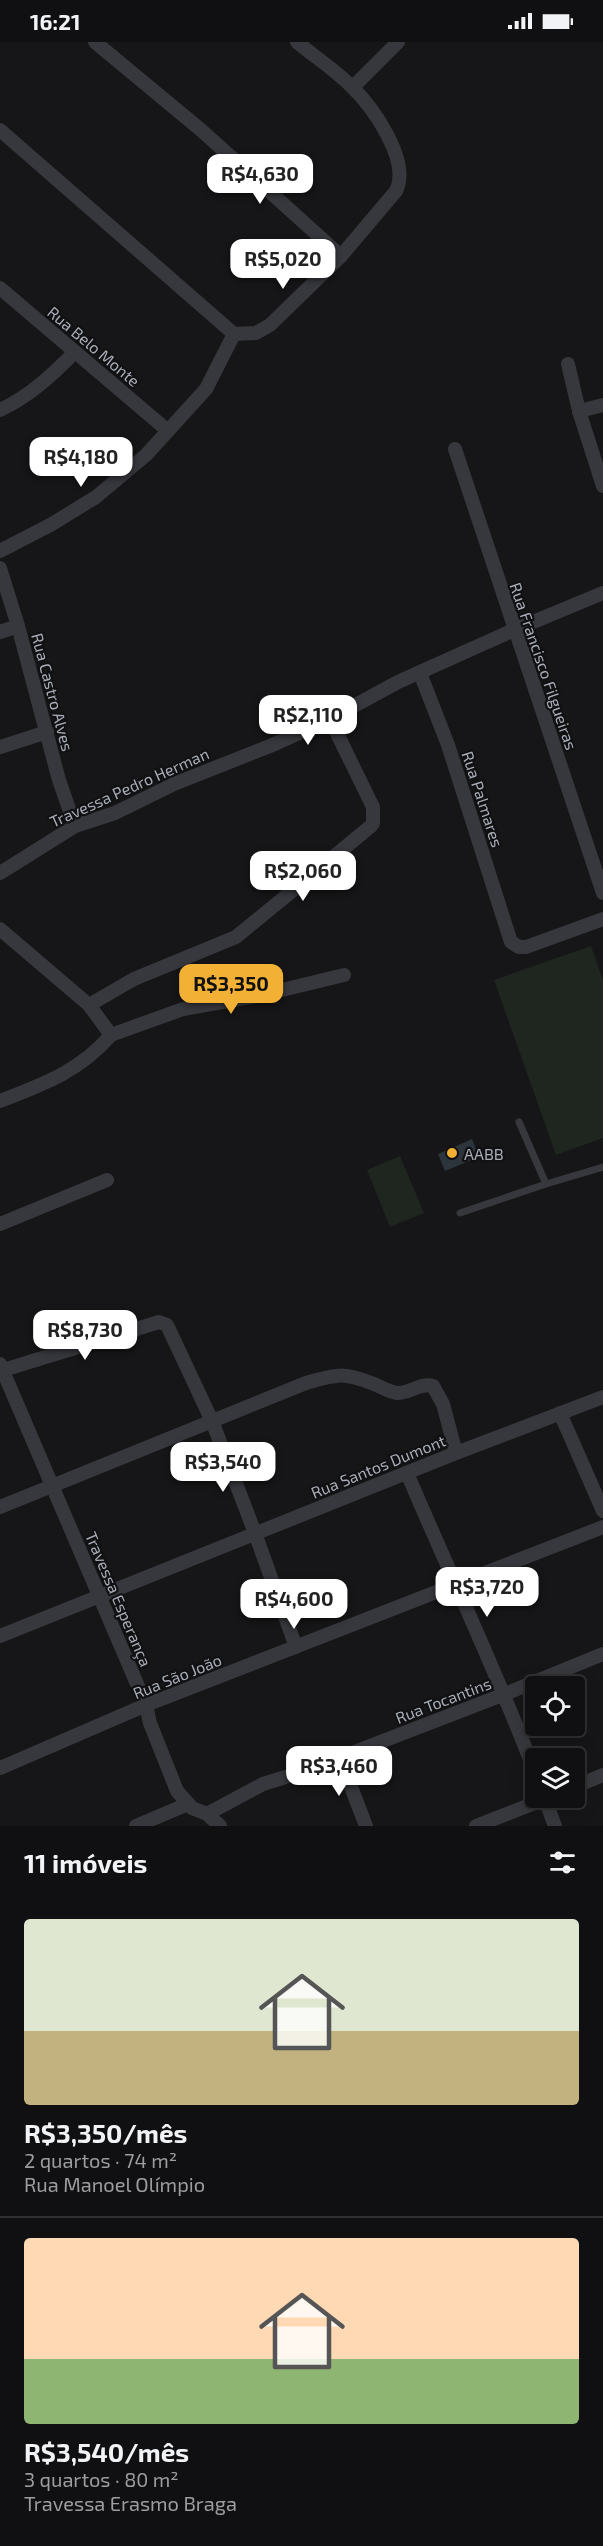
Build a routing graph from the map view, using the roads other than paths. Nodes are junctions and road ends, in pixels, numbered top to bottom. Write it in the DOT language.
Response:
graph roads {
  1 [pos="95,42"];
  2 [pos="297,42"];
  3 [pos="398,42"];
  4 [pos="353,87"];
  5 [pos="0,130"];
  6 [pos="341,256"];
  7 [pos="0,288"];
  8 [pos="234,333"];
  9 [pos="75,352"];
  10 [pos="568,364"];
  11 [pos="603,405"];
  12 [pos="0,410"];
  13 [pos="579,411"];
  14 [pos="167,430"];
  15 [pos="455,449"];
  16 [pos="603,486"];
  17 [pos="0,551"];
  18 [pos="0,568"];
  19 [pos="603,593"];
  20 [pos="18,626"];
  21 [pos="514,630"];
  22 [pos="0,632"];
  23 [pos="420,673"];
  24 [pos="330,719"];
  25 [pos="47,732"];
  26 [pos="0,747"];
  27 [pos="75,826"];
  28 [pos="0,873"];
  29 [pos="603,893"];
  30 [pos="603,919"];
  31 [pos="0,929"];
  32 [pos="344,975"];
  33 [pos="89,1005"];
  34 [pos="111,1035"];
  35 [pos="0,1101"];
  36 [pos="519,1122"];
  37 [pos="603,1167"];
  38 [pos="107,1180"];
  39 [pos="546,1184"];
  40 [pos="460,1213"];
  41 [pos="0,1224"];
  42 [pos="1,1368"];
  43 [pos="603,1397"];
  44 [pos="560,1413"];
  45 [pos="212,1421"];
  46 [pos="456,1453"];
  47 [pos="407,1473"];
  48 [pos="52,1487"];
  49 [pos="0,1507"];
  50 [pos="603,1511"];
  51 [pos="603,1527"];
  52 [pos="255,1533"];
  53 [pos="454,1584"];
  54 [pos="100,1594"];
  55 [pos="0,1636"];
  56 [pos="296,1647"];
  57 [pos="597,1655"];
  58 [pos="506,1694"];
  59 [pos="146,1705"];
  60 [pos="526,1748"];
  61 [pos="340,1758"];
  62 [pos="0,1768"];
  63 [pos="603,1775"];
  64 [pos="585,1782"];
  65 [pos="188,1804"];
  66 [pos="525,1806"];
  67 [pos="549,1808"];
  68 [pos="207,1814"];
  69 [pos="136,1826"];
  70 [pos="220,1826"];
  71 [pos="366,1826"];
  72 [pos="476,1826"];
  73 [pos="555,1826"];
  1 -- 6 [label="street"];
  2 -- 4 [label="street"];
  3 -- 4 [label="street"];
  4 -- 6 [label="street"];
  5 -- 8 [label="street"];
  6 -- 8 [label="street"];
  7 -- 9 [label="street, Rua Belo Monte"];
  8 -- 14 [label="street"];
  9 -- 12 [label="street"];
  9 -- 14 [label="street, Rua Belo Monte"];
  10 -- 13 [label="street"];
  11 -- 13 [label="street"];
  13 -- 16 [label="street"];
  14 -- 17 [label="street"];
  15 -- 21 [label="street, Rua Francisco Filgueiras"];
  18 -- 20 [label="street, Rua Castro Alves"];
  19 -- 21 [label="street, Travessa Pedro Herman"];
  20 -- 22 [label="street"];
  20 -- 25 [label="street, Rua Castro Alves"];
  21 -- 23 [label="street, Travessa Pedro Herman"];
  21 -- 29 [label="street, Rua Francisco Filgueiras"];
  23 -- 24 [label="street, Travessa Pedro Herman"];
  23 -- 30 [label="street, Rua Palmares"];
  24 -- 27 [label="street, Travessa Pedro Herman"];
  24 -- 33 [label="street"];
  25 -- 26 [label="street"];
  25 -- 27 [label="street, Rua Castro Alves"];
  27 -- 28 [label="street, Travessa Pedro Herman"];
  31 -- 33 [label="street"];
  32 -- 34 [label="street"];
  33 -- 34 [label="street"];
  34 -- 35 [label="street"];
  36 -- 39 [label="lane"];
  37 -- 39 [label="lane"];
  38 -- 41 [label="street"];
  39 -- 40 [label="lane"];
  42 -- 45 [label="street"];
  42 -- 48 [label="street, Travessa Esperança"];
  43 -- 44 [label="street, Rua Santos Dumont"];
  44 -- 46 [label="street, Rua Santos Dumont"];
  44 -- 50 [label="street"];
  45 -- 46 [label="street"];
  45 -- 48 [label="street"];
  45 -- 52 [label="street"];
  46 -- 47 [label="street, Rua Santos Dumont"];
  47 -- 52 [label="street, Rua Santos Dumont"];
  47 -- 53 [label="street"];
  48 -- 49 [label="street"];
  48 -- 54 [label="street, Travessa Esperança"];
  51 -- 53 [label="street, Rua São João"];
  52 -- 54 [label="street, Rua Santos Dumont"];
  52 -- 56 [label="street"];
  53 -- 56 [label="street, Rua São João"];
  53 -- 58 [label="street"];
  54 -- 55 [label="street, Rua Santos Dumont"];
  54 -- 59 [label="street, Travessa Esperança"];
  56 -- 59 [label="street, Rua São João"];
  57 -- 58 [label="street, Rua Tocantins"];
  58 -- 60 [label="street"];
  58 -- 61 [label="street, Rua Tocantins"];
  59 -- 62 [label="street, Rua São João"];
  59 -- 65 [label="street, Travessa Esperança"];
  61 -- 68 [label="street, Rua Tocantins"];
  61 -- 71 [label="street"];
  63 -- 64 [label="street"];
  65 -- 68 [label="street"];
  65 -- 69 [label="street"];
  66 -- 72 [label="street"];
  67 -- 73 [label="street"];
  68 -- 70 [label="street"];
}
